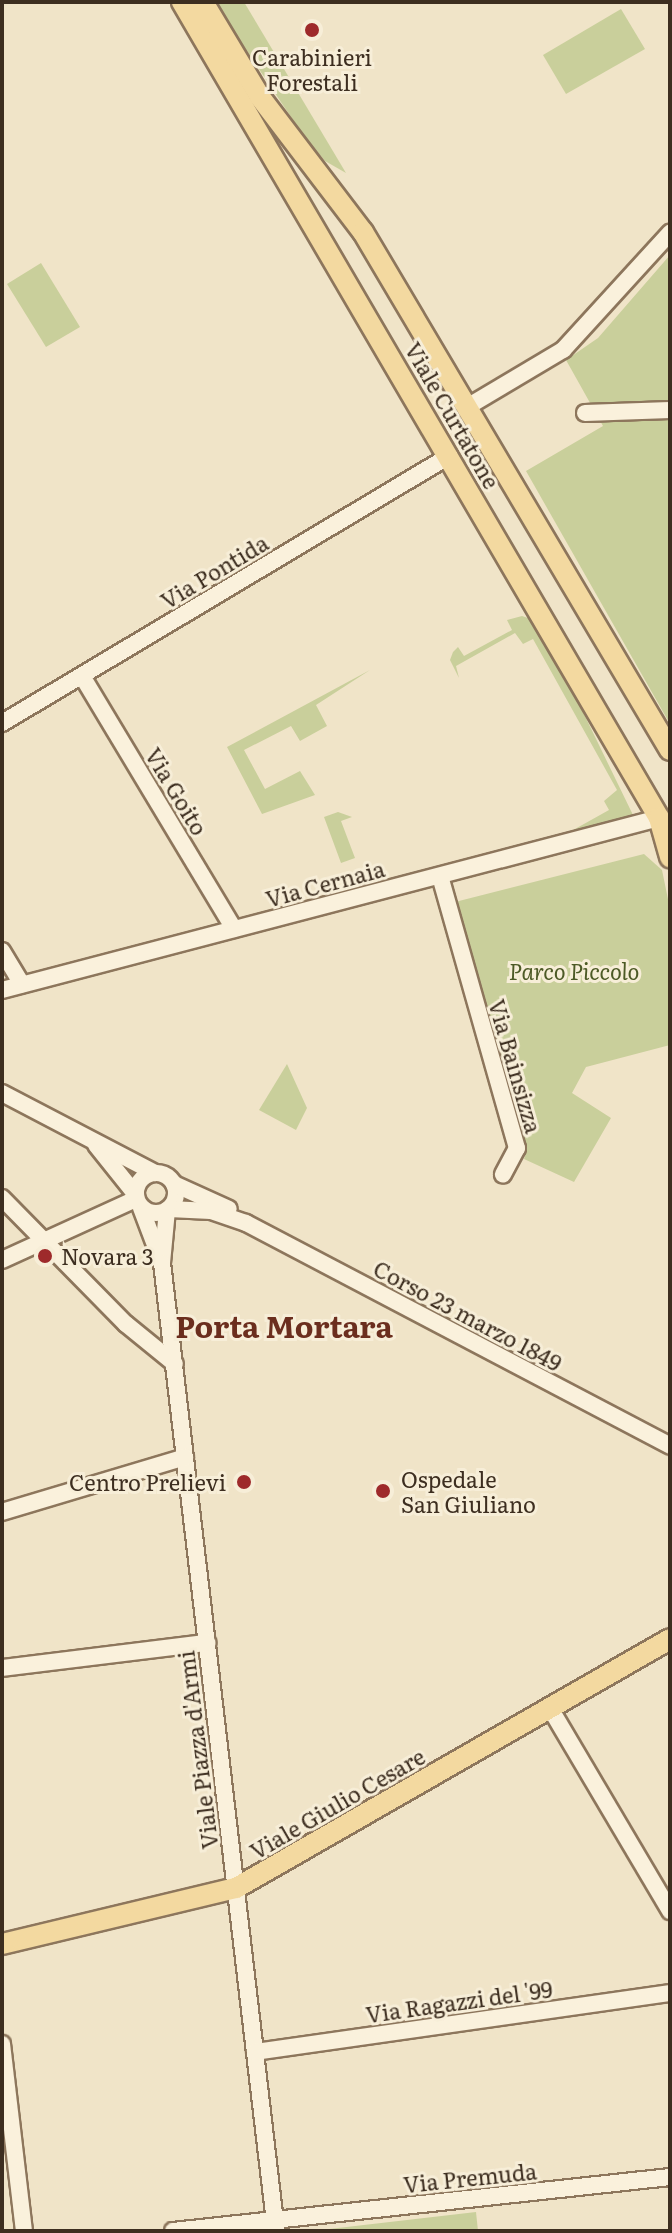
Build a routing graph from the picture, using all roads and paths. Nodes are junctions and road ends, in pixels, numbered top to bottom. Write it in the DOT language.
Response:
graph roads {
  1 [pos="182,2"];
  2 [pos="203,2"];
  3 [pos="670,233"];
  4 [pos="467,407"];
  5 [pos="670,410"];
  6 [pos="585,413"];
  7 [pos="449,456"];
  8 [pos="82,676"];
  9 [pos="2,723"];
  10 [pos="670,750"];
  11 [pos="659,818"];
  12 [pos="670,857"];
  13 [pos="440,876"];
  14 [pos="234,929"];
  15 [pos="2,951"];
  16 [pos="22,984"];
  17 [pos="2,990"];
  18 [pos="2,1093"];
  19 [pos="86,1136"];
  20 [pos="155,1173"];
  21 [pos="503,1174"];
  22 [pos="174,1184"];
  23 [pos="2,1198"];
  24 [pos="137,1201"];
  25 [pos="168,1210"];
  26 [pos="246,1223"];
  27 [pos="43,1240"];
  28 [pos="2,1260"];
  29 [pos="162,1263"];
  30 [pos="175,1364"];
  31 [pos="670,1446"];
  32 [pos="185,1457"];
  33 [pos="2,1512"];
  34 [pos="670,1639"];
  35 [pos="207,1643"];
  36 [pos="2,1668"];
  37 [pos="550,1708"];
  38 [pos="236,1888"];
  39 [pos="670,1911"];
  40 [pos="2,1944"];
  41 [pos="670,1993"];
  42 [pos="2,2044"];
  43 [pos="255,2052"];
  44 [pos="670,2177"];
  45 [pos="275,2226"];
  46 [pos="24,2231"];
  47 [pos="173,2231"];
  1 -- 7 [label="main road, Viale Curtatone"];
  2 -- 4 [label="main road, Viale Curtatone"];
  3 -- 4 [label="street"];
  4 -- 10 [label="main road, Viale Curtatone"];
  5 -- 6 [label="street"];
  7 -- 8 [label="street, Via Pontida"];
  7 -- 11 [label="main road, Viale Curtatone"];
  8 -- 9 [label="street, Via Pontida"];
  8 -- 14 [label="street, Via Goito"];
  11 -- 12 [label="main road, Viale Curtatone"];
  11 -- 13 [label="street, Via Cernaia"];
  13 -- 14 [label="street, Via Cernaia"];
  13 -- 21 [label="street, Via Bainsizza"];
  14 -- 16 [label="street, Via Cernaia"];
  15 -- 16 [label="street"];
  16 -- 17 [label="street, Via Cernaia"];
  18 -- 19 [label="street"];
  19 -- 20 [label="street"];
  19 -- 24 [label="street"];
  20 -- 22 [label="street, Corso 23 marzo 1849"];
  20 -- 24 [label="street"];
  22 -- 25 [label="street, Viale Piazza d'Armi"];
  22 -- 26 [label="street, Corso 23 marzo 1849"];
  23 -- 27 [label="street"];
  24 -- 25 [label="street, Corso 23 marzo 1849"];
  24 -- 27 [label="street"];
  24 -- 29 [label="street, Viale Piazza d'Armi"];
  25 -- 26 [label="street, Corso 23 marzo 1849"];
  25 -- 29 [label="street, Viale Piazza d'Armi"];
  26 -- 31 [label="street, Corso 23 marzo 1849"];
  27 -- 28 [label="street"];
  27 -- 30 [label="street"];
  29 -- 30 [label="street, Viale Piazza d'Armi"];
  30 -- 32 [label="street, Viale Piazza d'Armi"];
  32 -- 33 [label="street"];
  32 -- 35 [label="street, Viale Piazza d'Armi"];
  34 -- 37 [label="main road, Viale Giulio Cesare"];
  35 -- 36 [label="street"];
  35 -- 38 [label="street, Viale Piazza d'Armi"];
  37 -- 38 [label="main road, Viale Giulio Cesare"];
  37 -- 39 [label="street"];
  38 -- 40 [label="main road, Viale Giulio Cesare"];
  38 -- 43 [label="street, Viale Piazza d'Armi"];
  41 -- 43 [label="street, Via Ragazzi del '99"];
  42 -- 46 [label="street"];
  43 -- 45 [label="street, Viale Piazza d'Armi"];
  44 -- 45 [label="street, Via Premuda"];
  45 -- 47 [label="street, Via Premuda"];
}
